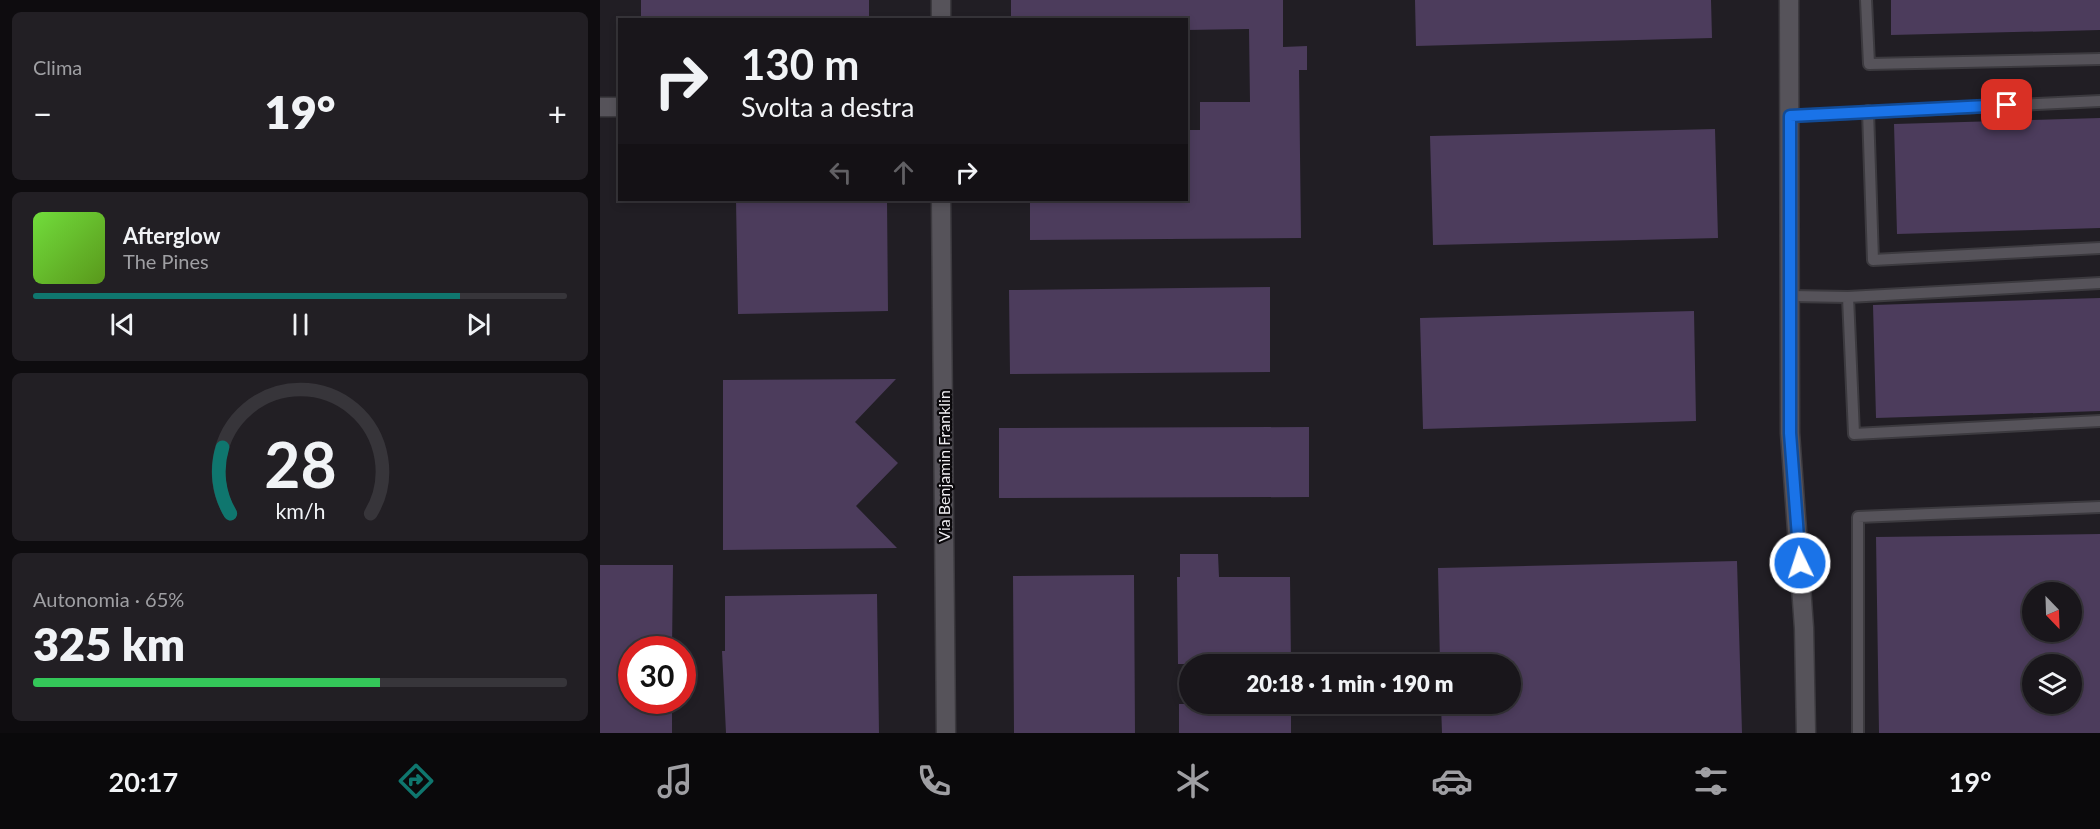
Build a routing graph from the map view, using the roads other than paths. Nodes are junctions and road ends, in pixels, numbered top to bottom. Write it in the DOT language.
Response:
graph roads {
  1 [pos="941,0"];
  2 [pos="1790,0"];
  3 [pos="1866,0"];
  4 [pos="941,18"];
  5 [pos="2100,59"];
  6 [pos="2100,101"];
  7 [pos="600,107"];
  8 [pos="618,107"];
  9 [pos="1868,111"];
  10 [pos="1790,116"];
  11 [pos="941,201"];
  12 [pos="2100,248"];
  13 [pos="2100,283"];
  14 [pos="1791,296"];
  15 [pos="1848,297"];
  16 [pos="2100,421"];
  17 [pos="2100,507"];
  18 [pos="946,733"];
  19 [pos="1806,733"];
  20 [pos="1858,733"];
  1 -- 4 [label="street"];
  2 -- 10 [label="street"];
  3 -- 5 [label="lane"];
  6 -- 9 [label="lane"];
  7 -- 8 [label="street"];
  9 -- 10 [label="lane"];
  9 -- 12 [label="lane"];
  10 -- 14 [label="street"];
  11 -- 18 [label="street, Via Benjamin Franklin"];
  13 -- 15 [label="lane"];
  14 -- 15 [label="lane"];
  14 -- 19 [label="street"];
  15 -- 16 [label="lane"];
  17 -- 20 [label="lane"];
}
